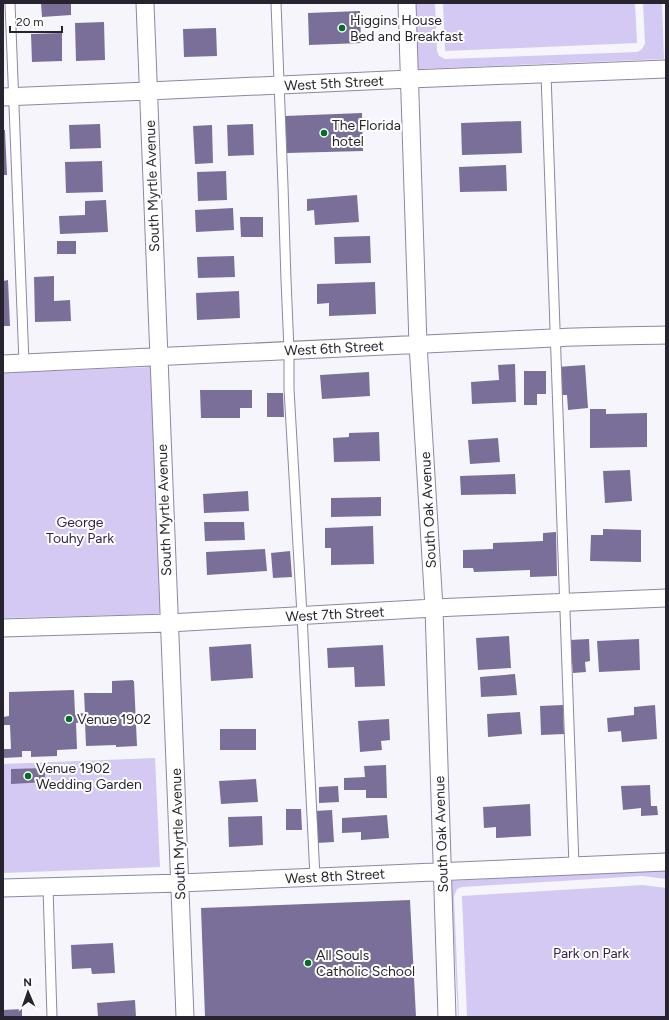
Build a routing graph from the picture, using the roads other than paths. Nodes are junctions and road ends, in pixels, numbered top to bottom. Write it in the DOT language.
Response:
graph roads {
  1 [pos="10,3"];
  2 [pos="145,3"];
  3 [pos="276,3"];
  4 [pos="407,3"];
  5 [pos="666,69"];
  6 [pos="546,74"];
  7 [pos="410,79"];
  8 [pos="279,85"];
  9 [pos="148,91"];
  10 [pos="9,97"];
  11 [pos="666,335"];
  12 [pos="554,338"];
  13 [pos="418,344"];
  14 [pos="288,350"];
  15 [pos="158,357"];
  16 [pos="24,363"];
  17 [pos="3,364"];
  18 [pos="666,598"];
  19 [pos="565,602"];
  20 [pos="434,608"];
  21 [pos="302,616"];
  22 [pos="169,623"];
  23 [pos="3,628"];
  24 [pos="666,862"];
  25 [pos="574,866"];
  26 [pos="442,871"];
  27 [pos="315,877"];
  28 [pos="180,883"];
  29 [pos="48,887"];
  30 [pos="3,888"];
  31 [pos="52,1017"];
  32 [pos="184,1017"];
  33 [pos="447,1017"];
  1 -- 10 [label="lane"];
  2 -- 9 [label="street, South Myrtle Avenue"];
  3 -- 8 [label="lane"];
  4 -- 7 [label="street, South Oak Avenue"];
  5 -- 6 [label="street, West 5th Street"];
  6 -- 7 [label="street, West 5th Street"];
  6 -- 12 [label="lane"];
  7 -- 8 [label="street, West 5th Street"];
  7 -- 13 [label="street, South Oak Avenue"];
  8 -- 9 [label="street, West 5th Street"];
  8 -- 14 [label="lane"];
  9 -- 10 [label="street, West 5th Street"];
  9 -- 15 [label="street, South Myrtle Avenue"];
  10 -- 16 [label="lane"];
  11 -- 12 [label="street, West 6th Street"];
  12 -- 13 [label="street, West 6th Street"];
  12 -- 19 [label="lane"];
  13 -- 14 [label="street, West 6th Street"];
  13 -- 20 [label="street, South Oak Avenue"];
  14 -- 15 [label="street, West 6th Street"];
  14 -- 21 [label="lane"];
  15 -- 16 [label="street, West 6th Street"];
  15 -- 22 [label="street, South Myrtle Avenue"];
  16 -- 17 [label="street, West 6th Street"];
  18 -- 19 [label="street, West 7th Street"];
  19 -- 20 [label="street, West 7th Street"];
  19 -- 25 [label="lane"];
  20 -- 21 [label="street, West 7th Street"];
  20 -- 26 [label="street, South Oak Avenue"];
  21 -- 22 [label="street, West 7th Street"];
  21 -- 27 [label="lane"];
  22 -- 23 [label="street, West 7th Street"];
  22 -- 28 [label="street, South Myrtle Avenue"];
  24 -- 25 [label="street, West 8th Street"];
  25 -- 26 [label="street, West 8th Street"];
  26 -- 27 [label="street, West 8th Street"];
  26 -- 33 [label="street, South Oak Avenue"];
  27 -- 28 [label="street, West 8th Street"];
  28 -- 29 [label="street, West 8th Street"];
  28 -- 32 [label="street, South Myrtle Avenue"];
  29 -- 30 [label="street, West 8th Street"];
  29 -- 31 [label="lane"];
}
